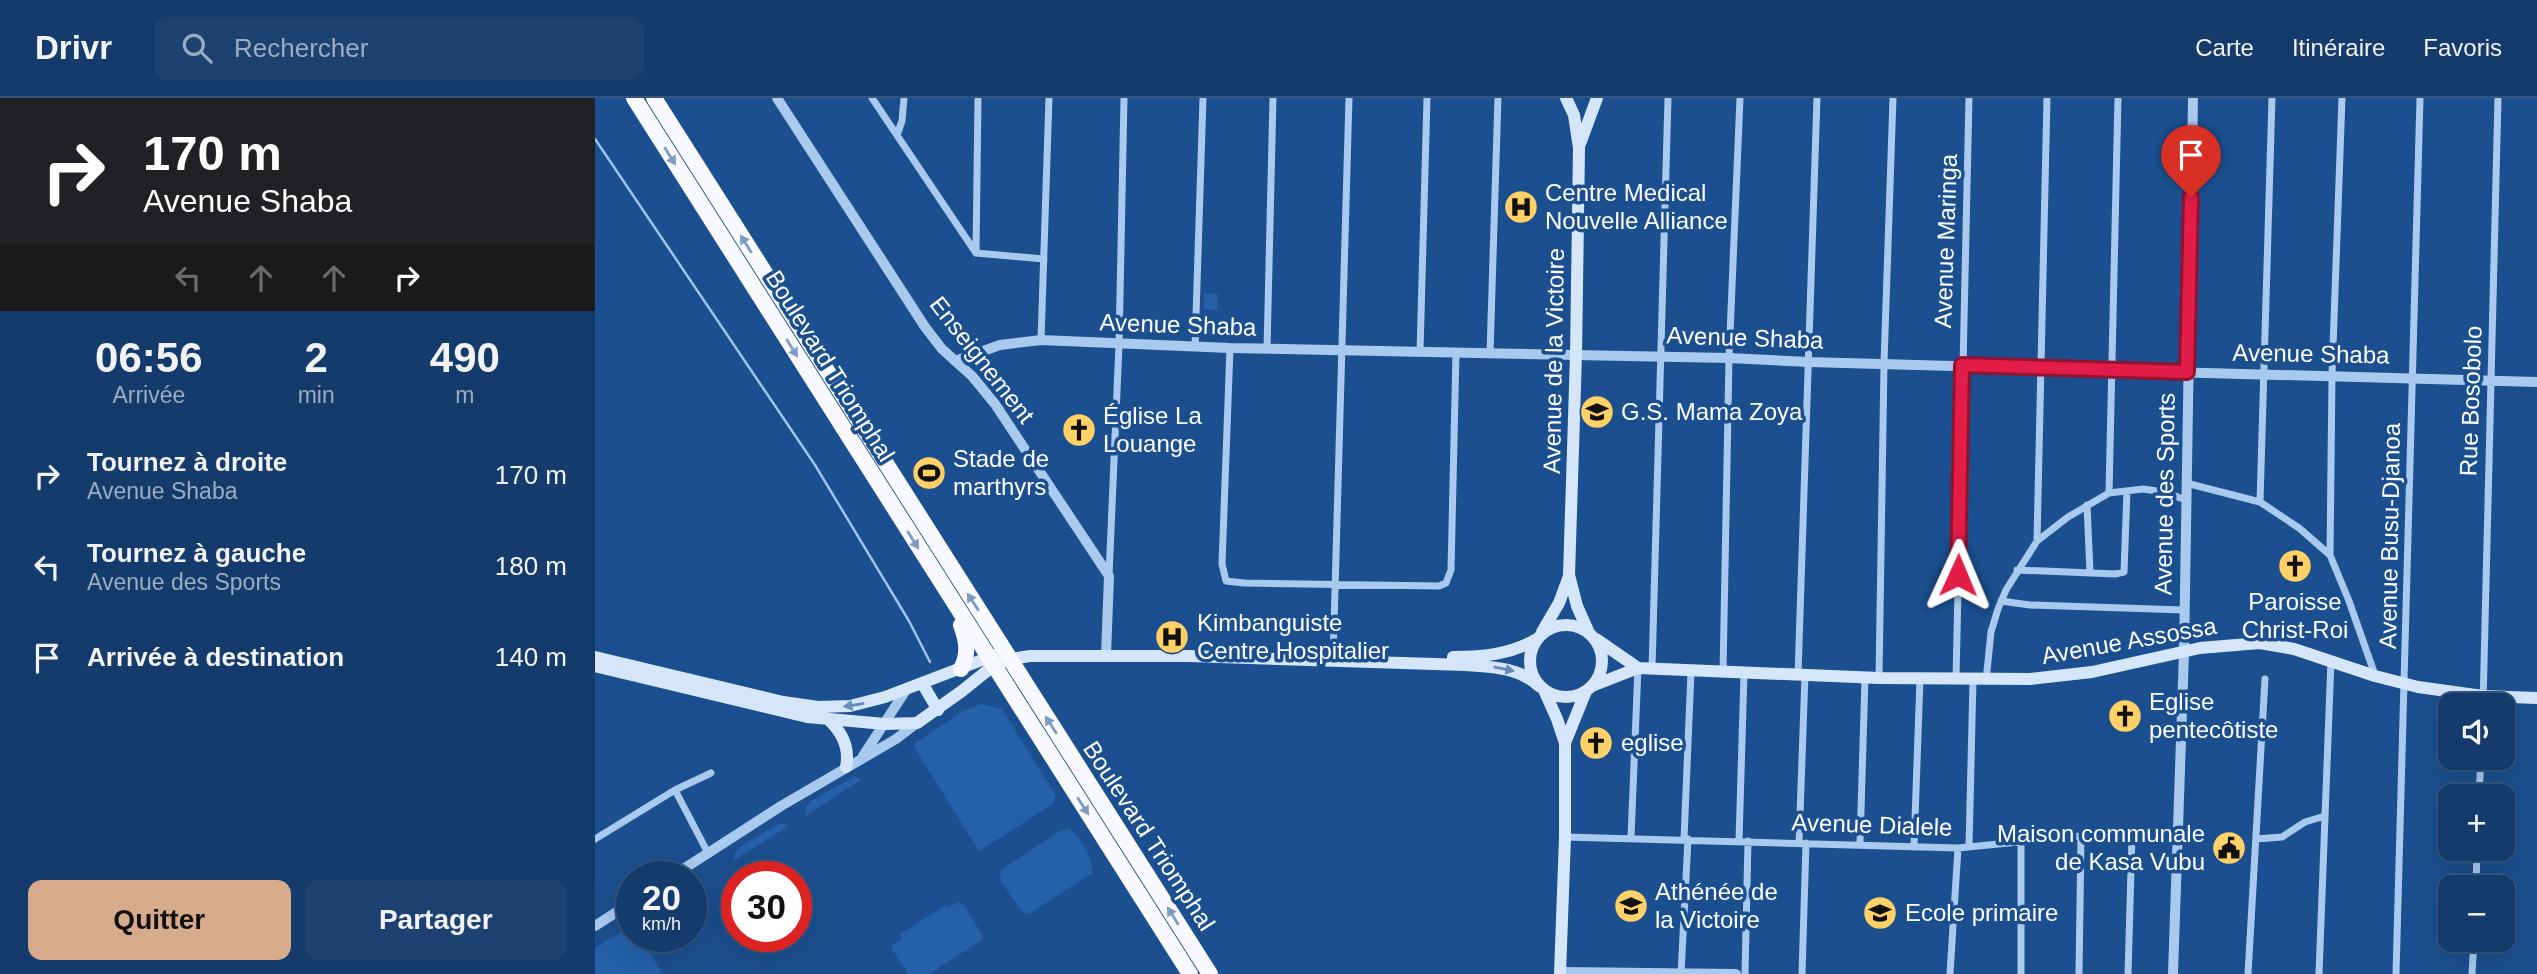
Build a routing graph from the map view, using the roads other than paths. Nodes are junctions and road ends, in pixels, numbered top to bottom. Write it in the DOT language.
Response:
graph roads {
  1 [pos="633,98"];
  2 [pos="654,98"];
  3 [pos="777,98"];
  4 [pos="872,98"];
  5 [pos="904,98"];
  6 [pos="978,98"];
  7 [pos="1049,98"];
  8 [pos="1124,98"];
  9 [pos="1203,98"];
  10 [pos="1273,98"];
  11 [pos="1349,98"];
  12 [pos="1427,98"];
  13 [pos="1498,98"];
  14 [pos="1566,98"];
  15 [pos="1597,98"];
  16 [pos="1668,98"];
  17 [pos="1740,98"];
  18 [pos="1817,98"];
  19 [pos="1893,98"];
  20 [pos="1969,98"];
  21 [pos="2046,98"];
  22 [pos="2118,98"];
  23 [pos="2193,98"];
  24 [pos="2272,98"];
  25 [pos="2342,98"];
  26 [pos="2420,98"];
  27 [pos="2498,98"];
  28 [pos="897,135"];
  29 [pos="1579,148"];
  30 [pos="976,253"];
  31 [pos="1044,259"];
  32 [pos="1041,340"];
  33 [pos="1119,345"];
  34 [pos="1195,347"];
  35 [pos="1230,348"];
  36 [pos="1267,349"];
  37 [pos="1342,351"];
  38 [pos="1420,352"];
  39 [pos="1457,353"];
  40 [pos="1490,353"];
  41 [pos="1576,355"];
  42 [pos="1659,356"];
  43 [pos="1729,358"];
  44 [pos="954,361"];
  45 [pos="1808,362"];
  46 [pos="1884,363"];
  47 [pos="1962,365"];
  48 [pos="2039,368"];
  49 [pos="2110,370"];
  50 [pos="2187,372"];
  51 [pos="2265,375"];
  52 [pos="2332,375"];
  53 [pos="2412,378"];
  54 [pos="2492,380"];
  55 [pos="2537,382"];
  56 [pos="2186,484"];
  57 [pos="2127,491"];
  58 [pos="2109,493"];
  59 [pos="2186,500"];
  60 [pos="2259,502"];
  61 [pos="2087,505"];
  62 [pos="2037,541"];
  63 [pos="2330,555"];
  64 [pos="2017,570"];
  65 [pos="2090,572"];
  66 [pos="1569,575"];
  67 [pos="1109,576"];
  68 [pos="1336,584"];
  69 [pos="2001,601"];
  70 [pos="955,606"];
  71 [pos="2184,610"];
  72 [pos="1590,634"];
  73 [pos="1539,637"];
  74 [pos="1106,651"];
  75 [pos="2184,652"];
  76 [pos="1007,655"];
  77 [pos="595,657"];
  78 [pos="1333,658"];
  79 [pos="2331,659"];
  80 [pos="1465,661"];
  81 [pos="990,662"];
  82 [pos="595,666"];
  83 [pos="1638,668"];
  84 [pos="961,669"];
  85 [pos="1652,670"];
  86 [pos="1691,672"];
  87 [pos="1723,673"];
  88 [pos="1744,674"];
  89 [pos="1801,675"];
  90 [pos="2375,676"];
  91 [pos="1872,678"];
  92 [pos="2265,678"];
  93 [pos="1920,679"];
  94 [pos="1956,680"];
  95 [pos="1980,680"];
  96 [pos="922,683"];
  97 [pos="2406,684"];
  98 [pos="1542,688"];
  99 [pos="1589,689"];
  100 [pos="906,690"];
  101 [pos="2447,693"];
  102 [pos="2483,693"];
  103 [pos="2537,698"];
  104 [pos="2515,699"];
  105 [pos="782,706"];
  106 [pos="938,710"];
  107 [pos="828,719"];
  108 [pos="918,723"];
  109 [pos="885,724"];
  110 [pos="1565,743"];
  111 [pos="863,756"];
  112 [pos="846,767"];
  113 [pos="711,773"];
  114 [pos="675,790"];
  115 [pos="2325,816"];
  116 [pos="2177,834"];
  117 [pos="2132,835"];
  118 [pos="1565,836"];
  119 [pos="2081,836"];
  120 [pos="1631,837"];
  121 [pos="595,839"];
  122 [pos="1686,839"];
  123 [pos="2256,839"];
  124 [pos="1739,841"];
  125 [pos="1748,841"];
  126 [pos="1803,843"];
  127 [pos="2021,843"];
  128 [pos="1860,844"];
  129 [pos="1914,847"];
  130 [pos="1969,847"];
  131 [pos="1958,848"];
  132 [pos="708,853"];
  133 [pos="696,861"];
  134 [pos="616,912"];
  135 [pos="595,926"];
  136 [pos="2473,952"];
  137 [pos="1561,973"];
  138 [pos="1625,973"];
  139 [pos="1190,974"];
  140 [pos="1210,974"];
  141 [pos="1681,974"];
  142 [pos="1735,974"];
  143 [pos="1745,974"];
  144 [pos="1802,974"];
  145 [pos="1950,974"];
  146 [pos="2021,974"];
  147 [pos="2078,974"];
  148 [pos="2128,974"];
  149 [pos="2173,974"];
  150 [pos="2248,974"];
  151 [pos="2319,974"];
  152 [pos="2396,974"];
  153 [pos="2472,974"];
  1 -- 70 [label="highway, Boulevard Triomphal, one-way"];
  76 -- 2 [label="highway, Boulevard Triomphal, one-way"];
  3 -- 44 [label="street, Enseignement"];
  4 -- 28 [label="street"];
  5 -- 28 [label="street"];
  6 -- 30 [label="street"];
  7 -- 31 [label="street"];
  8 -- 33 [label="street"];
  9 -- 34 [label="street"];
  10 -- 36 [label="street"];
  11 -- 37 [label="street"];
  12 -- 38 [label="street"];
  13 -- 40 [label="street"];
  14 -- 29 [label="main road"];
  15 -- 29 [label="main road"];
  16 -- 42 [label="street"];
  17 -- 43 [label="street"];
  18 -- 45 [label="street"];
  19 -- 46 [label="street"];
  20 -- 47 [label="street, Avenue Maringa"];
  21 -- 48 [label="street"];
  22 -- 49 [label="street"];
  23 -- 50 [label="street, Avenue des Sports"];
  24 -- 51 [label="street"];
  25 -- 52 [label="street"];
  26 -- 53 [label="street, Avenue Busu-Djanoa"];
  27 -- 54 [label="street, Rue Bosobolo"];
  28 -- 30 [label="street"];
  29 -- 41 [label="main road, Avenue de la Victoire"];
  30 -- 31 [label="street"];
  31 -- 32 [label="street"];
  32 -- 33 [label="street, Avenue Shaba"];
  32 -- 44 [label="street, Avenue Shaba"];
  33 -- 34 [label="street, Avenue Shaba"];
  33 -- 67 [label="street"];
  34 -- 35 [label="street, Avenue Shaba"];
  35 -- 36 [label="street, Avenue Shaba"];
  35 -- 68 [label="street"];
  36 -- 37 [label="street, Avenue Shaba"];
  37 -- 38 [label="street, Avenue Shaba"];
  37 -- 68 [label="street"];
  38 -- 39 [label="street, Avenue Shaba"];
  39 -- 40 [label="street, Avenue Shaba"];
  39 -- 68 [label="street"];
  40 -- 41 [label="street, Avenue Shaba"];
  41 -- 42 [label="street, Avenue Shaba"];
  41 -- 66 [label="main road, Avenue de la Victoire"];
  42 -- 43 [label="street, Avenue Shaba"];
  42 -- 85 [label="street"];
  43 -- 45 [label="street, Avenue Shaba"];
  43 -- 87 [label="street"];
  44 -- 67 [label="street, Enseignement"];
  45 -- 46 [label="street, Avenue Shaba"];
  45 -- 89 [label="street"];
  46 -- 47 [label="street, Avenue Shaba"];
  46 -- 91 [label="street"];
  47 -- 48 [label="street, Avenue Shaba"];
  47 -- 94 [label="street, Avenue Maringa"];
  48 -- 49 [label="street, Avenue Shaba"];
  48 -- 62 [label="street"];
  49 -- 50 [label="street, Avenue Shaba"];
  49 -- 58 [label="street"];
  50 -- 51 [label="street, Avenue Shaba"];
  50 -- 56 [label="street, Avenue des Sports"];
  51 -- 52 [label="street, Avenue Shaba"];
  51 -- 60 [label="street"];
  52 -- 53 [label="street, Avenue Shaba"];
  52 -- 63 [label="street"];
  53 -- 54 [label="street, Avenue Shaba"];
  53 -- 97 [label="street, Avenue Busu-Djanoa"];
  54 -- 55 [label="street, Avenue Shaba"];
  54 -- 102 [label="street, Rue Bosobolo"];
  56 -- 59 [label="street, Avenue des Sports"];
  56 -- 60 [label="street"];
  57 -- 58 [label="street"];
  57 -- 59 [label="street"];
  57 -- 65 [label="street"];
  58 -- 61 [label="street"];
  59 -- 71 [label="street, Avenue des Sports"];
  60 -- 63 [label="street"];
  61 -- 62 [label="street"];
  61 -- 65 [label="street"];
  62 -- 64 [label="street"];
  63 -- 90 [label="street"];
  64 -- 65 [label="street"];
  64 -- 69 [label="street"];
  66 -- 72 [label="main road"];
  66 -- 73 [label="main road"];
  67 -- 74 [label="street"];
  68 -- 78 [label="street"];
  69 -- 71 [label="street"];
  69 -- 95 [label="street"];
  70 -- 81 [label="highway, Boulevard Triomphal"];
  70 -- 84 [label="highway"];
  71 -- 75 [label="street, Avenue des Sports"];
  72 -- 73 [label="main road"];
  72 -- 83 [label="main road"];
  72 -- 99 [label="main road"];
  73 -- 80 [label="main road"];
  73 -- 98 [label="main road"];
  74 -- 76 [label="main road"];
  74 -- 78 [label="main road"];
  75 -- 79 [label="main road, Avenue Assossa"];
  75 -- 95 [label="main road, Avenue Assossa"];
  75 -- 116 [label="street, Avenue des Sports"];
  76 -- 81 [label="main road"];
  140 -- 76 [label="highway, Boulevard Triomphal, one-way"];
  77 -- 105 [label="main road"];
  78 -- 80 [label="main road"];
  79 -- 90 [label="main road, Avenue Assossa"];
  79 -- 115 [label="street"];
  80 -- 98 [label="main road, one-way"];
  81 -- 84 [label="main road"];
  81 -- 106 [label="main road"];
  81 -- 139 [label="highway, Boulevard Triomphal, one-way"];
  82 -- 105 [label="main road"];
  83 -- 85 [label="main road, Avenue Assossa"];
  83 -- 99 [label="main road"];
  83 -- 120 [label="street"];
  84 -- 96 [label="main road"];
  85 -- 86 [label="main road, Avenue Assossa"];
  86 -- 87 [label="main road, Avenue Assossa"];
  86 -- 122 [label="street"];
  87 -- 88 [label="main road, Avenue Assossa"];
  88 -- 89 [label="main road, Avenue Assossa"];
  88 -- 124 [label="street"];
  89 -- 91 [label="main road, Avenue Assossa"];
  89 -- 126 [label="street"];
  90 -- 97 [label="main road, Avenue Assossa"];
  91 -- 93 [label="main road, Avenue Assossa"];
  91 -- 128 [label="street"];
  92 -- 123 [label="street"];
  93 -- 94 [label="main road, Avenue Assossa"];
  93 -- 129 [label="street"];
  94 -- 95 [label="main road, Avenue Assossa"];
  95 -- 130 [label="street"];
  96 -- 100 [label="main road"];
  96 -- 106 [label="main road"];
  97 -- 101 [label="main road, Avenue Assossa"];
  97 -- 152 [label="street, Avenue Busu-Djanoa"];
  98 -- 99 [label="main road"];
  98 -- 110 [label="main road"];
  99 -- 110 [label="main road"];
  100 -- 105 [label="main road, one-way"];
  100 -- 109 [label="street"];
  103 -- 104 [label="main road, Avenue Assossa"];
  105 -- 107 [label="main road"];
  106 -- 108 [label="main road"];
  107 -- 109 [label="main road"];
  107 -- 112 [label="main road"];
  108 -- 109 [label="main road"];
  108 -- 111 [label="street"];
  109 -- 111 [label="street"];
  110 -- 118 [label="main road"];
  111 -- 112 [label="street"];
  112 -- 132 [label="street"];
  113 -- 114 [label="street"];
  114 -- 121 [label="street"];
  114 -- 132 [label="street"];
  115 -- 123 [label="street"];
  115 -- 151 [label="street"];
  116 -- 117 [label="street, Avenue Dialele"];
  116 -- 149 [label="street, Avenue des Sports"];
  117 -- 119 [label="street, Avenue Dialele"];
  117 -- 148 [label="street"];
  118 -- 120 [label="street, Avenue Dialele"];
  118 -- 137 [label="main road"];
  119 -- 127 [label="street, Avenue Dialele"];
  119 -- 147 [label="street"];
  120 -- 122 [label="street, Avenue Dialele"];
  122 -- 124 [label="street, Avenue Dialele"];
  122 -- 141 [label="street"];
  123 -- 150 [label="street"];
  124 -- 125 [label="street, Avenue Dialele"];
  125 -- 126 [label="street, Avenue Dialele"];
  125 -- 143 [label="street"];
  126 -- 128 [label="street, Avenue Dialele"];
  126 -- 144 [label="street"];
  127 -- 130 [label="street, Avenue Dialele"];
  127 -- 146 [label="street"];
  128 -- 129 [label="street, Avenue Dialele"];
  129 -- 131 [label="street, Avenue Dialele"];
  130 -- 131 [label="street, Avenue Dialele"];
  131 -- 145 [label="street"];
  132 -- 133 [label="street"];
  134 -- 135 [label="street"];
  136 -- 153 [label="street"];
  137 -- 138 [label="street"];
  138 -- 141 [label="street"];
  141 -- 142 [label="street"];
}
